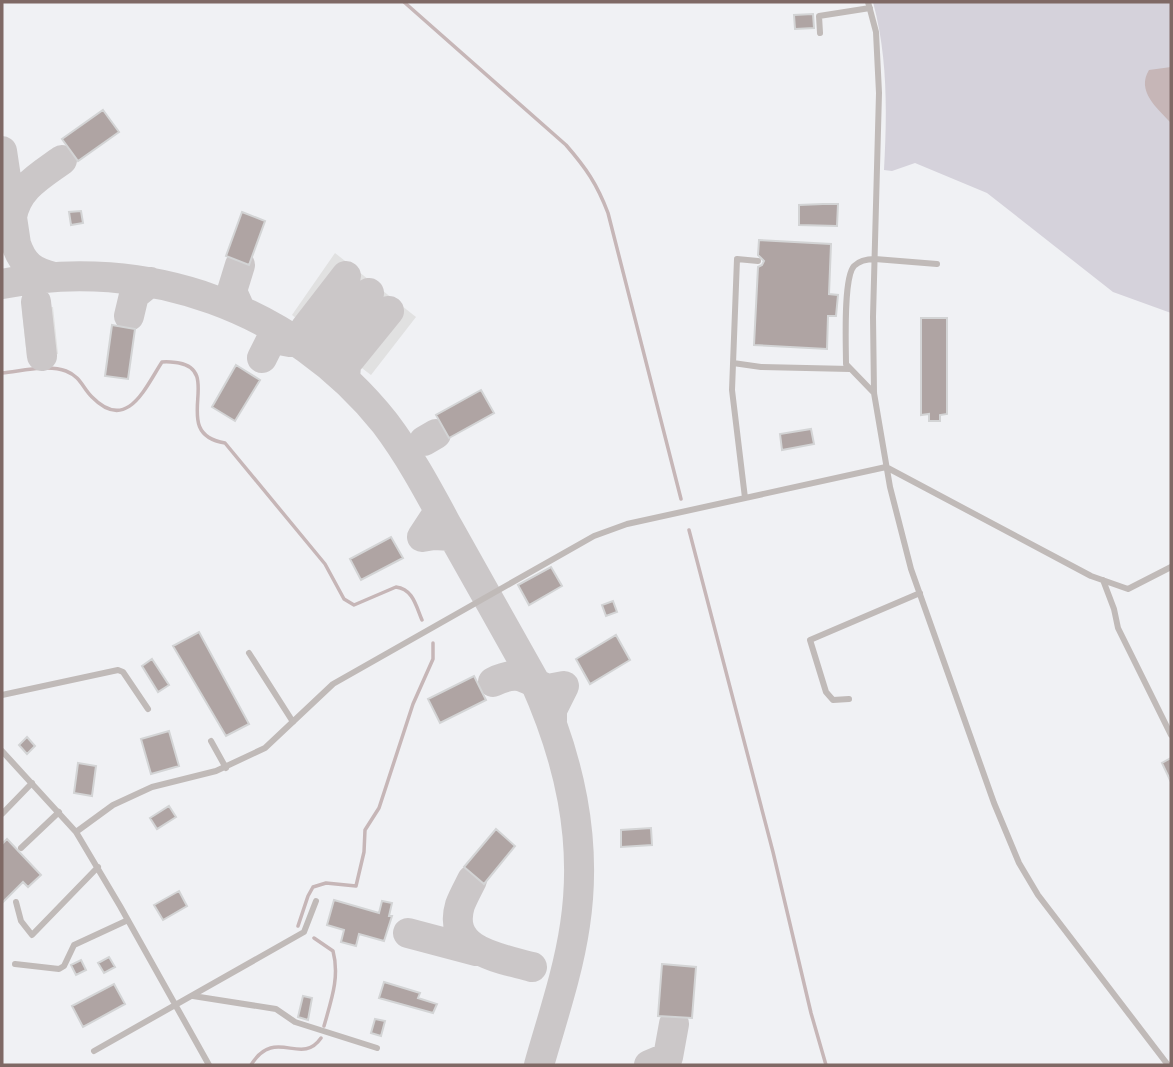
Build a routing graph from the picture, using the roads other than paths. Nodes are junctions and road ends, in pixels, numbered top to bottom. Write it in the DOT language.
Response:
graph roads {
  1 [pos="869,5"];
  2 [pos="820,33"];
  3 [pos="874,259"];
  4 [pos="758,261"];
  5 [pos="937,264"];
  6 [pos="733,363"];
  7 [pos="851,369"];
  8 [pos="874,393"];
  9 [pos="886,467"];
  10 [pos="745,498"];
  11 [pos="1170,570"];
  12 [pos="1103,580"];
  13 [pos="920,593"];
  14 [pos="249,653"];
  15 [pos="2,695"];
  16 [pos="849,699"];
  17 [pos="148,709"];
  18 [pos="293,722"];
  19 [pos="1171,735"];
  20 [pos="211,741"];
  21 [pos="3,755"];
  22 [pos="226,768"];
  23 [pos="32,783"];
  24 [pos="59,812"];
  25 [pos="2,814"];
  26 [pos="76,832"];
  27 [pos="21,848"];
  28 [pos="98,867"];
  29 [pos="316,901"];
  30 [pos="16,902"];
  31 [pos="128,919"];
  32 [pos="15,964"];
  33 [pos="193,996"];
  34 [pos="175,1006"];
  35 [pos="377,1048"];
  36 [pos="94,1051"];
  37 [pos="209,1065"];
  38 [pos="1168,1065"];
  1 -- 2 [label="lane"];
  1 -- 3 [label="lane"];
  3 -- 5 [label="lane"];
  3 -- 7 [label="lane"];
  3 -- 8 [label="lane"];
  4 -- 6 [label="lane"];
  6 -- 7 [label="lane"];
  6 -- 10 [label="lane"];
  7 -- 8 [label="lane"];
  8 -- 9 [label="lane"];
  9 -- 10 [label="lane"];
  9 -- 12 [label="lane"];
  9 -- 13 [label="lane"];
  10 -- 18 [label="lane"];
  11 -- 12 [label="lane"];
  12 -- 19 [label="lane"];
  13 -- 16 [label="lane"];
  13 -- 38 [label="lane"];
  14 -- 18 [label="lane"];
  15 -- 17 [label="lane"];
  18 -- 22 [label="lane"];
  20 -- 22 [label="lane"];
  21 -- 23 [label="lane"];
  22 -- 26 [label="lane"];
  23 -- 24 [label="lane"];
  23 -- 25 [label="lane"];
  24 -- 26 [label="lane"];
  24 -- 27 [label="lane"];
  26 -- 28 [label="lane"];
  28 -- 30 [label="lane"];
  28 -- 31 [label="lane"];
  29 -- 33 [label="lane"];
  31 -- 32 [label="lane"];
  31 -- 34 [label="lane"];
  33 -- 34 [label="lane"];
  33 -- 35 [label="lane"];
  34 -- 36 [label="lane"];
  34 -- 37 [label="lane"];
}
